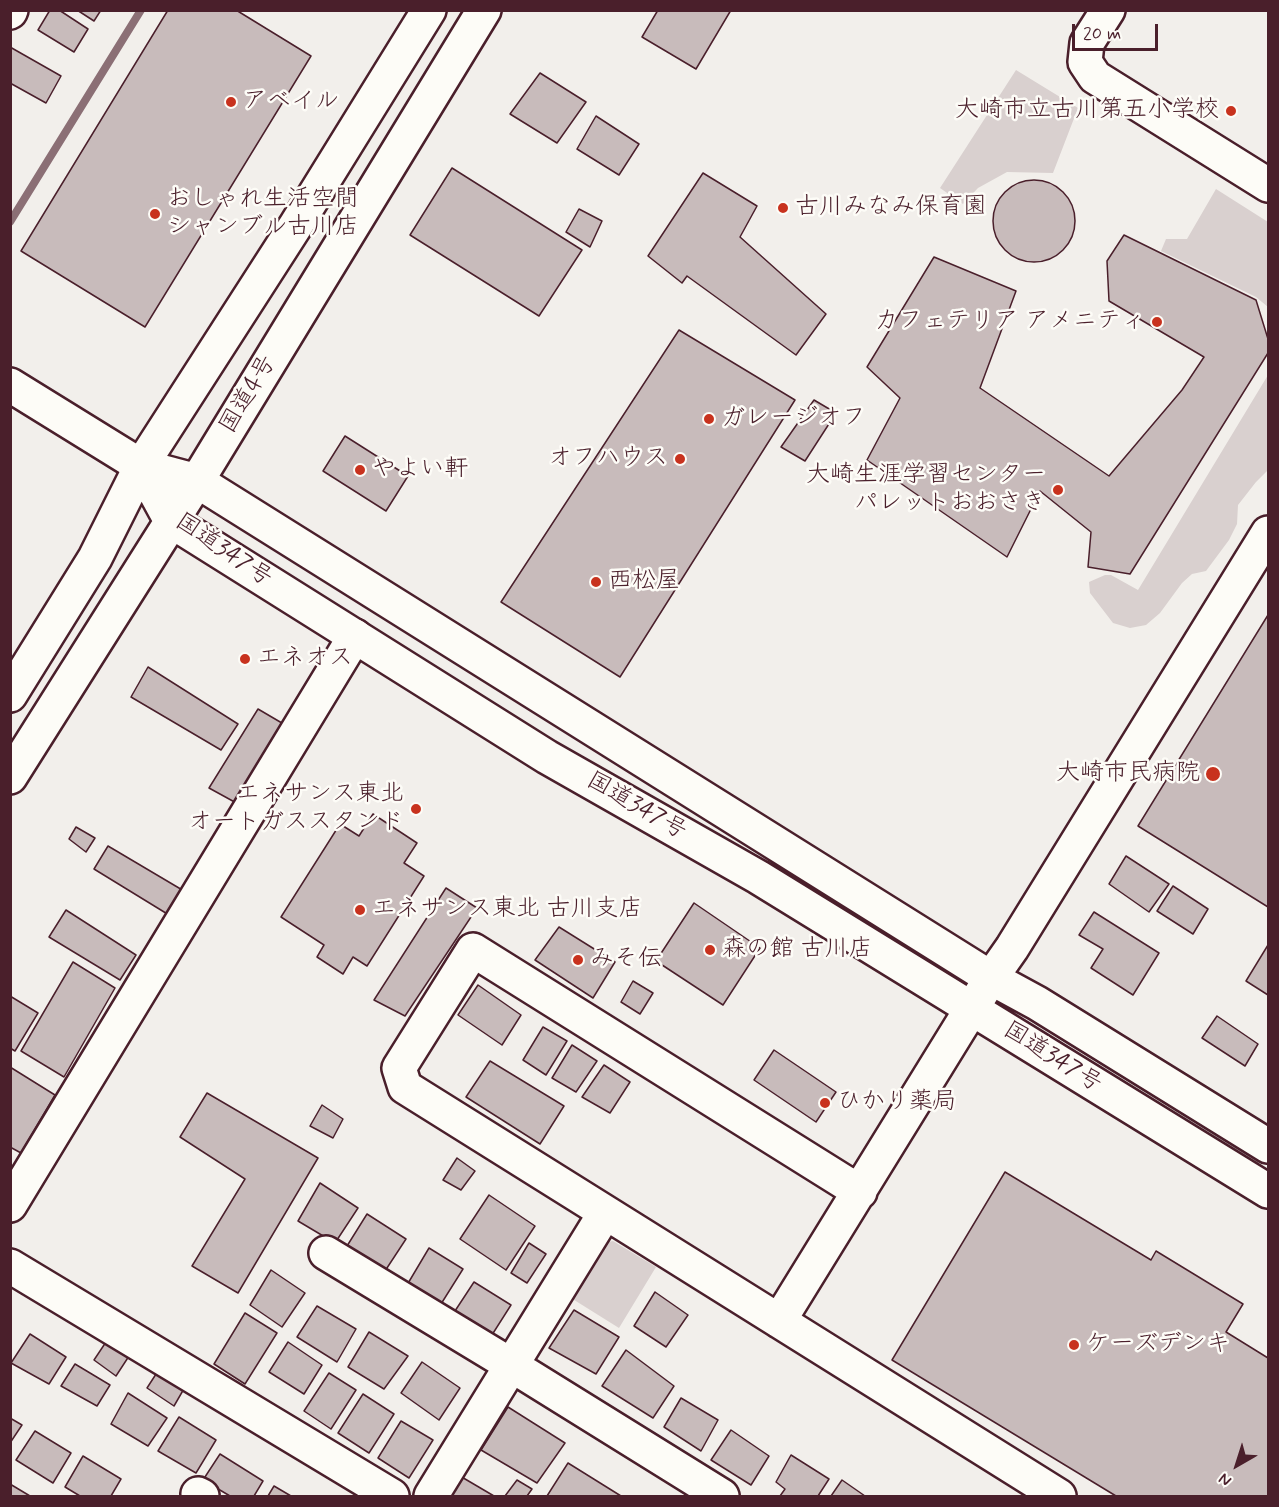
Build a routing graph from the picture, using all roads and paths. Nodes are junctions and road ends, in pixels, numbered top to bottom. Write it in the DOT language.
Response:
graph roads {
  1 [pos="429,10"];
  2 [pos="484,10"];
  3 [pos="1108,10"];
  4 [pos="1269,185"];
  5 [pos="10,386"];
  6 [pos="141,466"];
  7 [pos="197,481"];
  8 [pos="171,521"];
  9 [pos="1269,533"];
  10 [pos="355,636"];
  11 [pos="10,695"];
  12 [pos="10,777"];
  13 [pos="991,978"];
  14 [pos="972,1008"];
  15 [pos="1269,1146"];
  16 [pos="1269,1191"];
  17 [pos="860,1192"];
  18 [pos="10,1205"];
  19 [pos="605,1212"];
  20 [pos="326,1253"];
  21 [pos="10,1266"];
  22 [pos="779,1322"];
  23 [pos="511,1365"];
  24 [pos="1020,1486"];
  25 [pos="392,1497"];
  26 [pos="431,1497"];
  27 [pos="722,1497"];
  28 [pos="1059,1497"];
  1 -- 6 [label="main road"];
  2 -- 7 [label="main road, 国道4号"];
  3 -- 4 [label="main road"];
  5 -- 6 [label="main road"];
  6 -- 7 [label="main road, 国道347号"];
  6 -- 8 [label="main road, 国道347号"];
  6 -- 11 [label="main road"];
  7 -- 8 [label="main road, 国道4号"];
  7 -- 13 [label="main road, 国道347号"];
  8 -- 10 [label="main road, 国道347号"];
  8 -- 12 [label="main road, 国道4号"];
  9 -- 13 [label="main road"];
  10 -- 14 [label="main road, 国道347号"];
  10 -- 18 [label="main road"];
  13 -- 14 [label="main road"];
  13 -- 15 [label="main road, 国道347号"];
  14 -- 16 [label="main road, 国道347号"];
  14 -- 17 [label="main road"];
  17 -- 19 [label="main road"];
  17 -- 22 [label="main road"];
  19 -- 22 [label="main road"];
  19 -- 23 [label="main road"];
  20 -- 23 [label="main road"];
  21 -- 25 [label="main road"];
  22 -- 24 [label="main road"];
  23 -- 26 [label="main road"];
  23 -- 27 [label="main road"];
  24 -- 28 [label="main road"];
}
